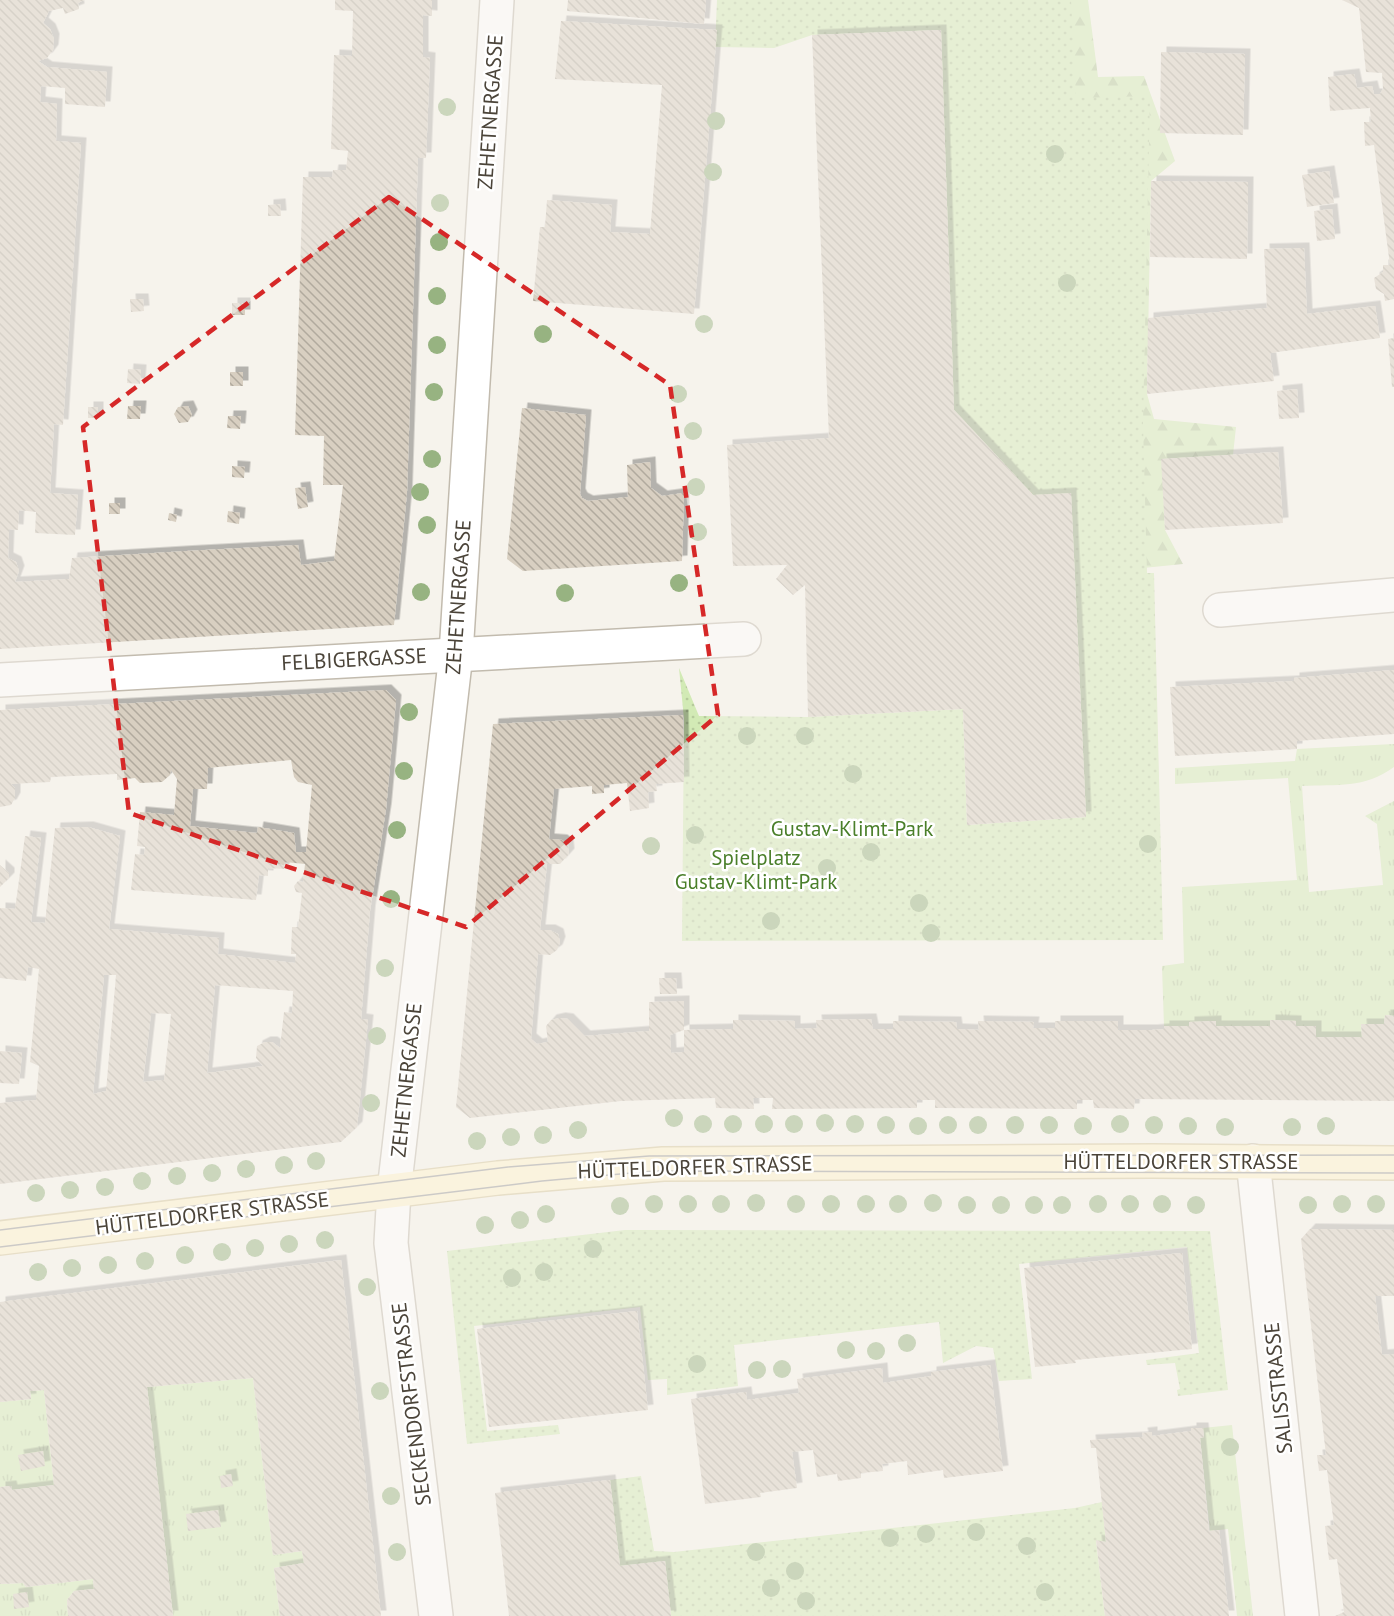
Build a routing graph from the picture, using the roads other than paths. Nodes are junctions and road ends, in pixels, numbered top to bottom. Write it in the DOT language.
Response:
graph roads {
  1 [pos="497,0"];
  2 [pos="1394,595"];
  3 [pos="1220,610"];
  4 [pos="744,639"];
  5 [pos="456,654"];
  6 [pos="0,680"];
  7 [pos="1253,1161"];
  8 [pos="1394,1162"];
  9 [pos="394,1191"];
  10 [pos="0,1238"];
  11 [pos="436,1616"];
  12 [pos="1302,1616"];
  1 -- 5 [label="street, ZEHETNERGASSE"];
  2 -- 3 [label="street"];
  4 -- 5 [label="street, FELBIGERGASSE"];
  5 -- 6 [label="street, FELBIGERGASSE"];
  5 -- 9 [label="street, ZEHETNERGASSE"];
  7 -- 8 [label="main road, HÜTTELDORFER STRASSE"];
  7 -- 9 [label="main road, HÜTTELDORFER STRASSE"];
  7 -- 12 [label="street, SALISSTRASSE"];
  9 -- 10 [label="main road, HÜTTELDORFER STRASSE"];
  9 -- 11 [label="street, SECKENDORFSTRASSE"];
}
